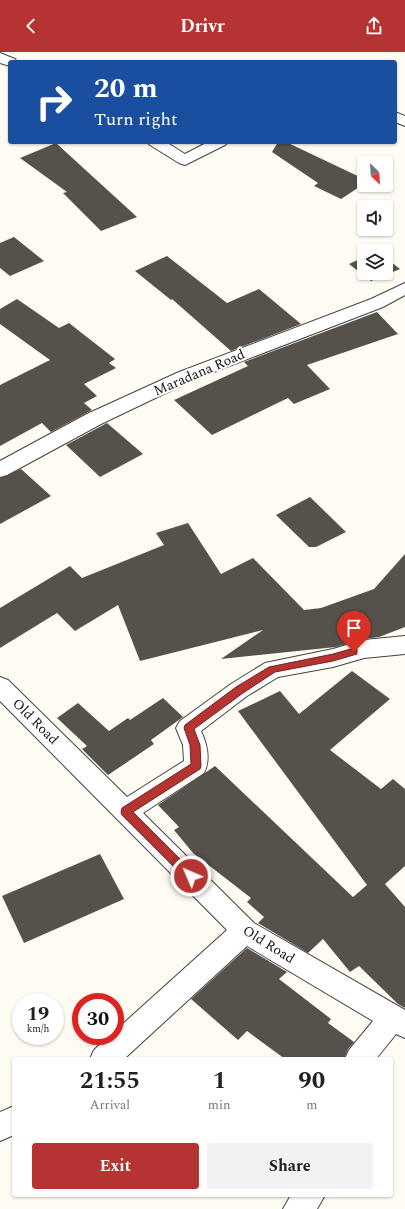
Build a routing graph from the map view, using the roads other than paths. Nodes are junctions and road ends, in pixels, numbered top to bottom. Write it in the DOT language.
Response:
graph roads {
  1 [pos="158,144"];
  2 [pos="216,144"];
  3 [pos="405,288"];
  4 [pos="0,470"];
  5 [pos="405,645"];
  6 [pos="0,686"];
  7 [pos="126,812"];
  8 [pos="245,930"];
  9 [pos="399,1022"];
  10 [pos="106,1057"];
  11 [pos="361,1057"];
  12 [pos="12,1121"];
  13 [pos="0,1127"];
  14 [pos="308,1197"];
  15 [pos="298,1209"];
  1 -- 2 [label="street"];
  3 -- 4 [label="street, Maradana Road"];
  5 -- 7 [label="street"];
  6 -- 7 [label="street, Old Road"];
  7 -- 8 [label="street, Old Road"];
  8 -- 9 [label="street, Old Road"];
  8 -- 10 [label="street"];
  9 -- 11 [label="street"];
  12 -- 13 [label="street"];
  14 -- 15 [label="street"];
}
